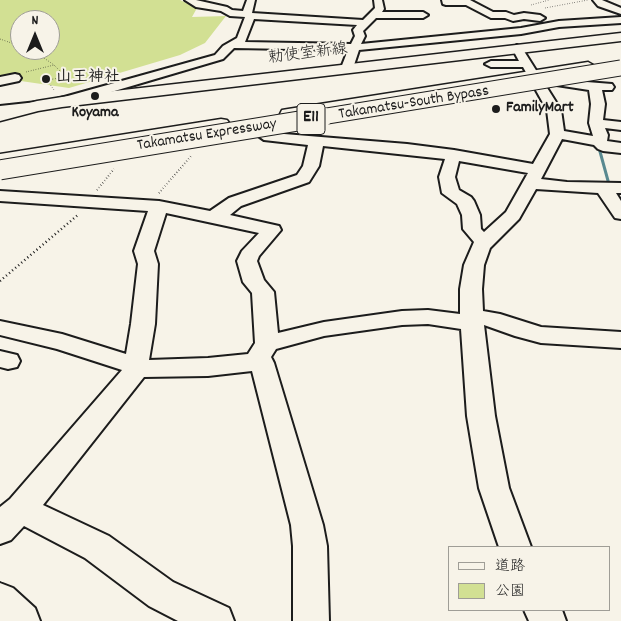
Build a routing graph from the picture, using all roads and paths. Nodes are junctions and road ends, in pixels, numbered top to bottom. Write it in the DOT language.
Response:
graph roads {
  1 [pos="189,0"];
  2 [pos="251,0"];
  3 [pos="378,0"];
  4 [pos="446,0"];
  5 [pos="597,1"];
  6 [pos="621,6"];
  7 [pos="545,8"];
  8 [pos="621,12"];
  9 [pos="249,15"];
  10 [pos="376,15"];
  11 [pos="423,15"];
  12 [pos="513,18"];
  13 [pos="364,23"];
  14 [pos="573,23"];
  15 [pos="523,25"];
  16 [pos="620,28"];
  17 [pos="510,32"];
  18 [pos="232,45"];
  19 [pos="354,47"];
  20 [pos="517,48"];
  21 [pos="47,60"];
  22 [pos="621,62"];
  23 [pos="491,64"];
  24 [pos="54,65"];
  25 [pos="347,68"];
  26 [pos="621,68"];
  27 [pos="17,76"];
  28 [pos="538,76"];
  29 [pos="0,81"];
  30 [pos="52,88"];
  31 [pos="62,102"];
  32 [pos="37,106"];
  33 [pos="0,110"];
  34 [pos="0,116"];
  35 [pos="596,123"];
  36 [pos="621,126"];
  37 [pos="257,130"];
  38 [pos="556,134"];
  39 [pos="599,141"];
  40 [pos="621,148"];
  41 [pos="315,150"];
  42 [pos="194,153"];
  43 [pos="454,155"];
  44 [pos="0,162"];
  45 [pos="118,165"];
  46 [pos="0,170"];
  47 [pos="0,174"];
  48 [pos="534,176"];
  49 [pos="611,187"];
  50 [pos="0,196"];
  51 [pos="86,202"];
  52 [pos="154,206"];
  53 [pos="621,214"];
  54 [pos="212,217"];
  55 [pos="487,241"];
  56 [pos="0,281"];
  57 [pos="472,320"];
  58 [pos="0,328"];
  59 [pos="621,340"];
  60 [pos="261,352"];
  61 [pos="137,365"];
  62 [pos="11,520"];
  63 [pos="515,546"];
  64 [pos="0,600"];
  65 [pos="22,621"];
  66 [pos="216,621"];
  67 [pos="311,621"];
  1 -- 9 [label="street"];
  2 -- 9 [label="street"];
  3 -- 10 [label="street"];
  4 -- 12 [label="street"];
  5 -- 6 [label="street"];
  5 -- 7 [label="path"];
  5 -- 8 [label="street"];
  9 -- 13 [label="street"];
  9 -- 18 [label="street"];
  10 -- 11 [label="street"];
  10 -- 13 [label="street"];
  12 -- 14 [label="street"];
  12 -- 17 [label="street"];
  13 -- 19 [label="street"];
  14 -- 16 [label="street"];
  14 -- 17 [label="street"];
  15 -- 17 [label="street"];
  16 -- 20 [label="main road, 勅使室新線"];
  17 -- 19 [label="street"];
  18 -- 19 [label="street"];
  18 -- 31 [label="street"];
  19 -- 25 [label="street"];
  20 -- 25 [label="main road, 勅使室新線"];
  20 -- 28 [label="street"];
  21 -- 24 [label="path"];
  22 -- 28 [label="main road, Takamatsu-South Bypass"];
  22 -- 44 [label="main road, Takamatsu Expressway / E11"];
  23 -- 28 [label="street"];
  24 -- 27 [label="path"];
  24 -- 30 [label="path"];
  25 -- 31 [label="main road, 勅使室新線"];
  26 -- 28 [label="main road, Takamatsu-South Bypass"];
  26 -- 46 [label="main road, Takamatsu Expressway / E11, bridge"];
  27 -- 29 [label="street"];
  28 -- 35 [label="street"];
  28 -- 37 [label="main road, Takamatsu-South Bypass"];
  28 -- 38 [label="street"];
  28 -- 44 [label="main road, Takamatsu-South Bypass"];
  31 -- 32 [label="main road, 勅使室新線"];
  32 -- 33 [label="street"];
  32 -- 34 [label="main road, 勅使室新線"];
  35 -- 36 [label="street"];
  35 -- 39 [label="street"];
  37 -- 41 [label="street"];
  37 -- 47 [label="main road, Takamatsu-South Bypass"];
  38 -- 39 [label="street"];
  38 -- 48 [label="street"];
  39 -- 40 [label="street"];
  41 -- 43 [label="street"];
  41 -- 54 [label="street"];
  42 -- 52 [label="path"];
  43 -- 48 [label="street"];
  43 -- 55 [label="street"];
  45 -- 51 [label="path"];
  48 -- 49 [label="street"];
  48 -- 55 [label="street"];
  49 -- 53 [label="street"];
  50 -- 51 [label="street"];
  51 -- 52 [label="street"];
  51 -- 56 [label="path"];
  52 -- 54 [label="street"];
  52 -- 61 [label="street"];
  54 -- 60 [label="street"];
  55 -- 57 [label="street"];
  57 -- 59 [label="street"];
  57 -- 60 [label="street"];
  57 -- 63 [label="street"];
  58 -- 61 [label="street"];
  60 -- 61 [label="street"];
  60 -- 67 [label="street"];
  61 -- 62 [label="street"];
  62 -- 66 [label="street"];
  64 -- 65 [label="street"];
}
